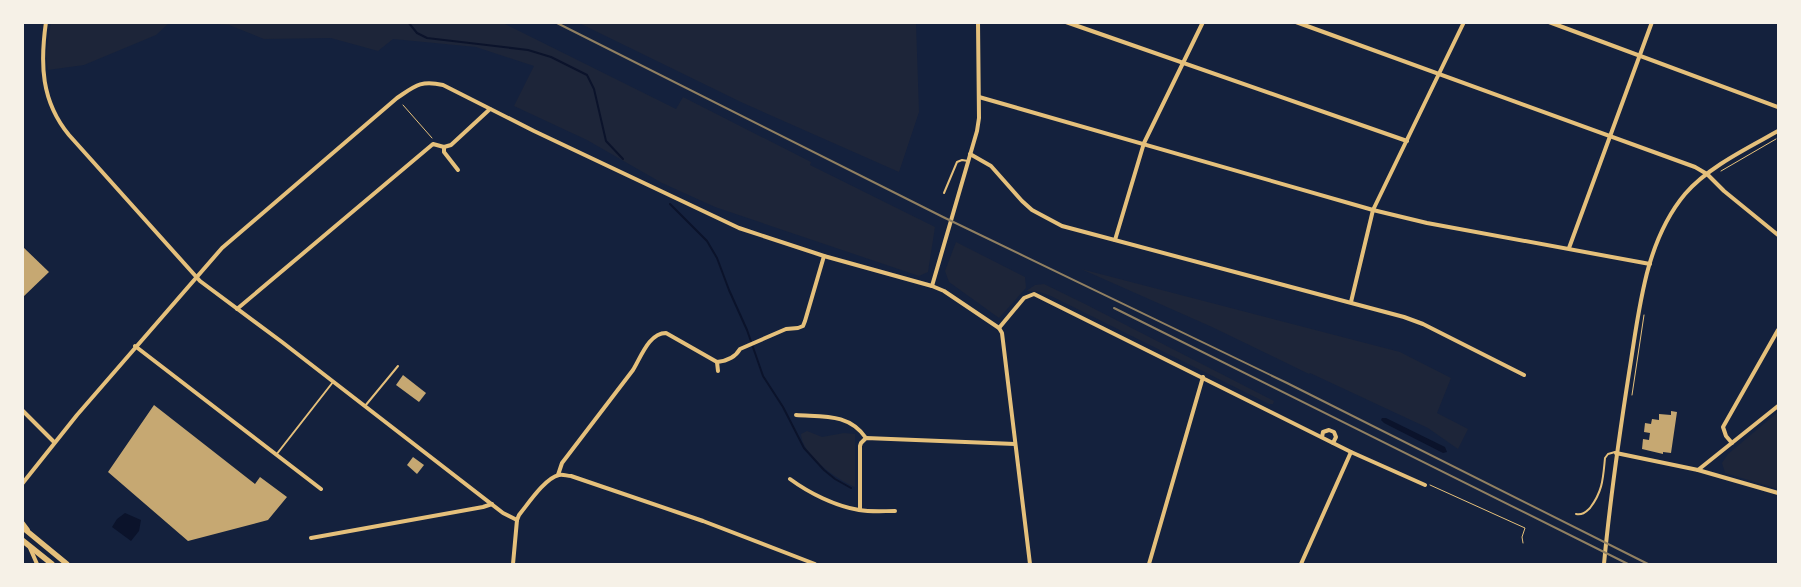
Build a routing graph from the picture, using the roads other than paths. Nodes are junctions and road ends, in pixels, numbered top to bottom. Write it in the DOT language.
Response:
graph roads {
  1 [pos="46,22"];
  2 [pos="978,22"];
  3 [pos="1066,22"];
  4 [pos="1204,22"];
  5 [pos="1296,22"];
  6 [pos="1464,22"];
  7 [pos="1549,22"];
  8 [pos="1652,22"];
  9 [pos="1639,55"];
  10 [pos="1184,63"];
  11 [pos="1439,73"];
  12 [pos="979,97"];
  13 [pos="1778,106"];
  14 [pos="490,109"];
  15 [pos="1778,131"];
  16 [pos="1610,135"];
  17 [pos="1407,141"];
  18 [pos="1144,143"];
  19 [pos="444,147"];
  20 [pos="970,154"];
  21 [pos="968,162"];
  22 [pos="458,170"];
  23 [pos="1709,176"];
  24 [pos="944,193"];
  25 [pos="1373,210"];
  26 [pos="1778,235"];
  27 [pos="1115,240"];
  28 [pos="1569,248"];
  29 [pos="824,256"];
  30 [pos="1650,264"];
  31 [pos="195,277"];
  32 [pos="932,286"];
  33 [pos="1351,302"];
  34 [pos="237,309"];
  35 [pos="999,328"];
  36 [pos="1778,330"];
  37 [pos="135,346"];
  38 [pos="717,362"];
  39 [pos="398,366"];
  40 [pos="718,371"];
  41 [pos="1524,375"];
  42 [pos="1203,377"];
  43 [pos="333,382"];
  44 [pos="365,406"];
  45 [pos="1778,406"];
  46 [pos="22,410"];
  47 [pos="796,415"];
  48 [pos="1322,437"];
  49 [pos="866,438"];
  50 [pos="54,442"];
  51 [pos="1334,443"];
  52 [pos="1732,443"];
  53 [pos="1015,444"];
  54 [pos="1351,452"];
  55 [pos="1616,453"];
  56 [pos="276,455"];
  57 [pos="1698,470"];
  58 [pos="558,475"];
  59 [pos="790,479"];
  60 [pos="22,484"];
  61 [pos="1425,485"];
  62 [pos="321,489"];
  63 [pos="1778,493"];
  64 [pos="492,504"];
  65 [pos="860,510"];
  66 [pos="895,511"];
  67 [pos="1576,514"];
  68 [pos="517,520"];
  69 [pos="22,522"];
  70 [pos="22,528"];
  71 [pos="31,534"];
  72 [pos="310,538"];
  73 [pos="22,540"];
  74 [pos="30,546"];
  75 [pos="38,564"];
  76 [pos="52,564"];
  77 [pos="67,564"];
  78 [pos="513,564"];
  79 [pos="815,564"];
  80 [pos="1030,564"];
  81 [pos="1150,564"];
  82 [pos="1301,564"];
  83 [pos="1604,564"];
  1 -- 31 [label="street"];
  2 -- 12 [label="street"];
  3 -- 10 [label="street"];
  4 -- 10 [label="street"];
  5 -- 11 [label="street"];
  6 -- 11 [label="street"];
  7 -- 9 [label="street"];
  8 -- 9 [label="street"];
  9 -- 13 [label="street"];
  9 -- 16 [label="street"];
  10 -- 17 [label="street"];
  10 -- 18 [label="street"];
  11 -- 16 [label="street"];
  11 -- 17 [label="street"];
  12 -- 18 [label="street"];
  12 -- 20 [label="street"];
  14 -- 19 [label="street"];
  14 -- 29 [label="street"];
  14 -- 31 [label="street"];
  15 -- 23 [label="street"];
  16 -- 23 [label="street"];
  16 -- 28 [label="street"];
  17 -- 25 [label="street"];
  18 -- 25 [label="street"];
  18 -- 27 [label="street"];
  19 -- 22 [label="street"];
  19 -- 34 [label="street"];
  20 -- 21 [label="street"];
  20 -- 27 [label="street"];
  21 -- 24 [label="lane"];
  21 -- 32 [label="street"];
  23 -- 26 [label="street"];
  23 -- 30 [label="street"];
  25 -- 28 [label="street"];
  25 -- 33 [label="street"];
  27 -- 33 [label="street"];
  28 -- 30 [label="street"];
  29 -- 32 [label="street"];
  29 -- 38 [label="street"];
  30 -- 55 [label="street"];
  31 -- 34 [label="street"];
  31 -- 37 [label="street"];
  32 -- 35 [label="street"];
  33 -- 41 [label="street"];
  34 -- 43 [label="street"];
  35 -- 42 [label="street"];
  35 -- 53 [label="street"];
  36 -- 52 [label="street"];
  37 -- 50 [label="street"];
  37 -- 56 [label="street"];
  38 -- 40 [label="street"];
  38 -- 58 [label="street"];
  39 -- 44 [label="lane"];
  42 -- 48 [label="street"];
  42 -- 81 [label="street"];
  43 -- 44 [label="street"];
  43 -- 56 [label="lane"];
  44 -- 64 [label="street"];
  45 -- 52 [label="street"];
  46 -- 50 [label="street"];
  47 -- 49 [label="street"];
  48 -- 51 [label="street"];
  48 -- 51 [label="street"];
  49 -- 53 [label="street"];
  49 -- 65 [label="street"];
  50 -- 60 [label="street"];
  51 -- 54 [label="street"];
  52 -- 57 [label="street"];
  53 -- 80 [label="street"];
  54 -- 61 [label="street"];
  54 -- 82 [label="street"];
  55 -- 57 [label="street"];
  55 -- 67 [label="lane"];
  55 -- 83 [label="street"];
  56 -- 62 [label="street"];
  57 -- 63 [label="street"];
  58 -- 68 [label="street"];
  58 -- 79 [label="street"];
  59 -- 65 [label="street"];
  64 -- 68 [label="street"];
  64 -- 72 [label="street"];
  65 -- 66 [label="street"];
  68 -- 78 [label="street"];
  69 -- 71 [label="street"];
  70 -- 71 [label="main road"];
  71 -- 77 [label="main road"];
  73 -- 74 [label="main road"];
  74 -- 75 [label="street"];
  74 -- 76 [label="main road"];
}
